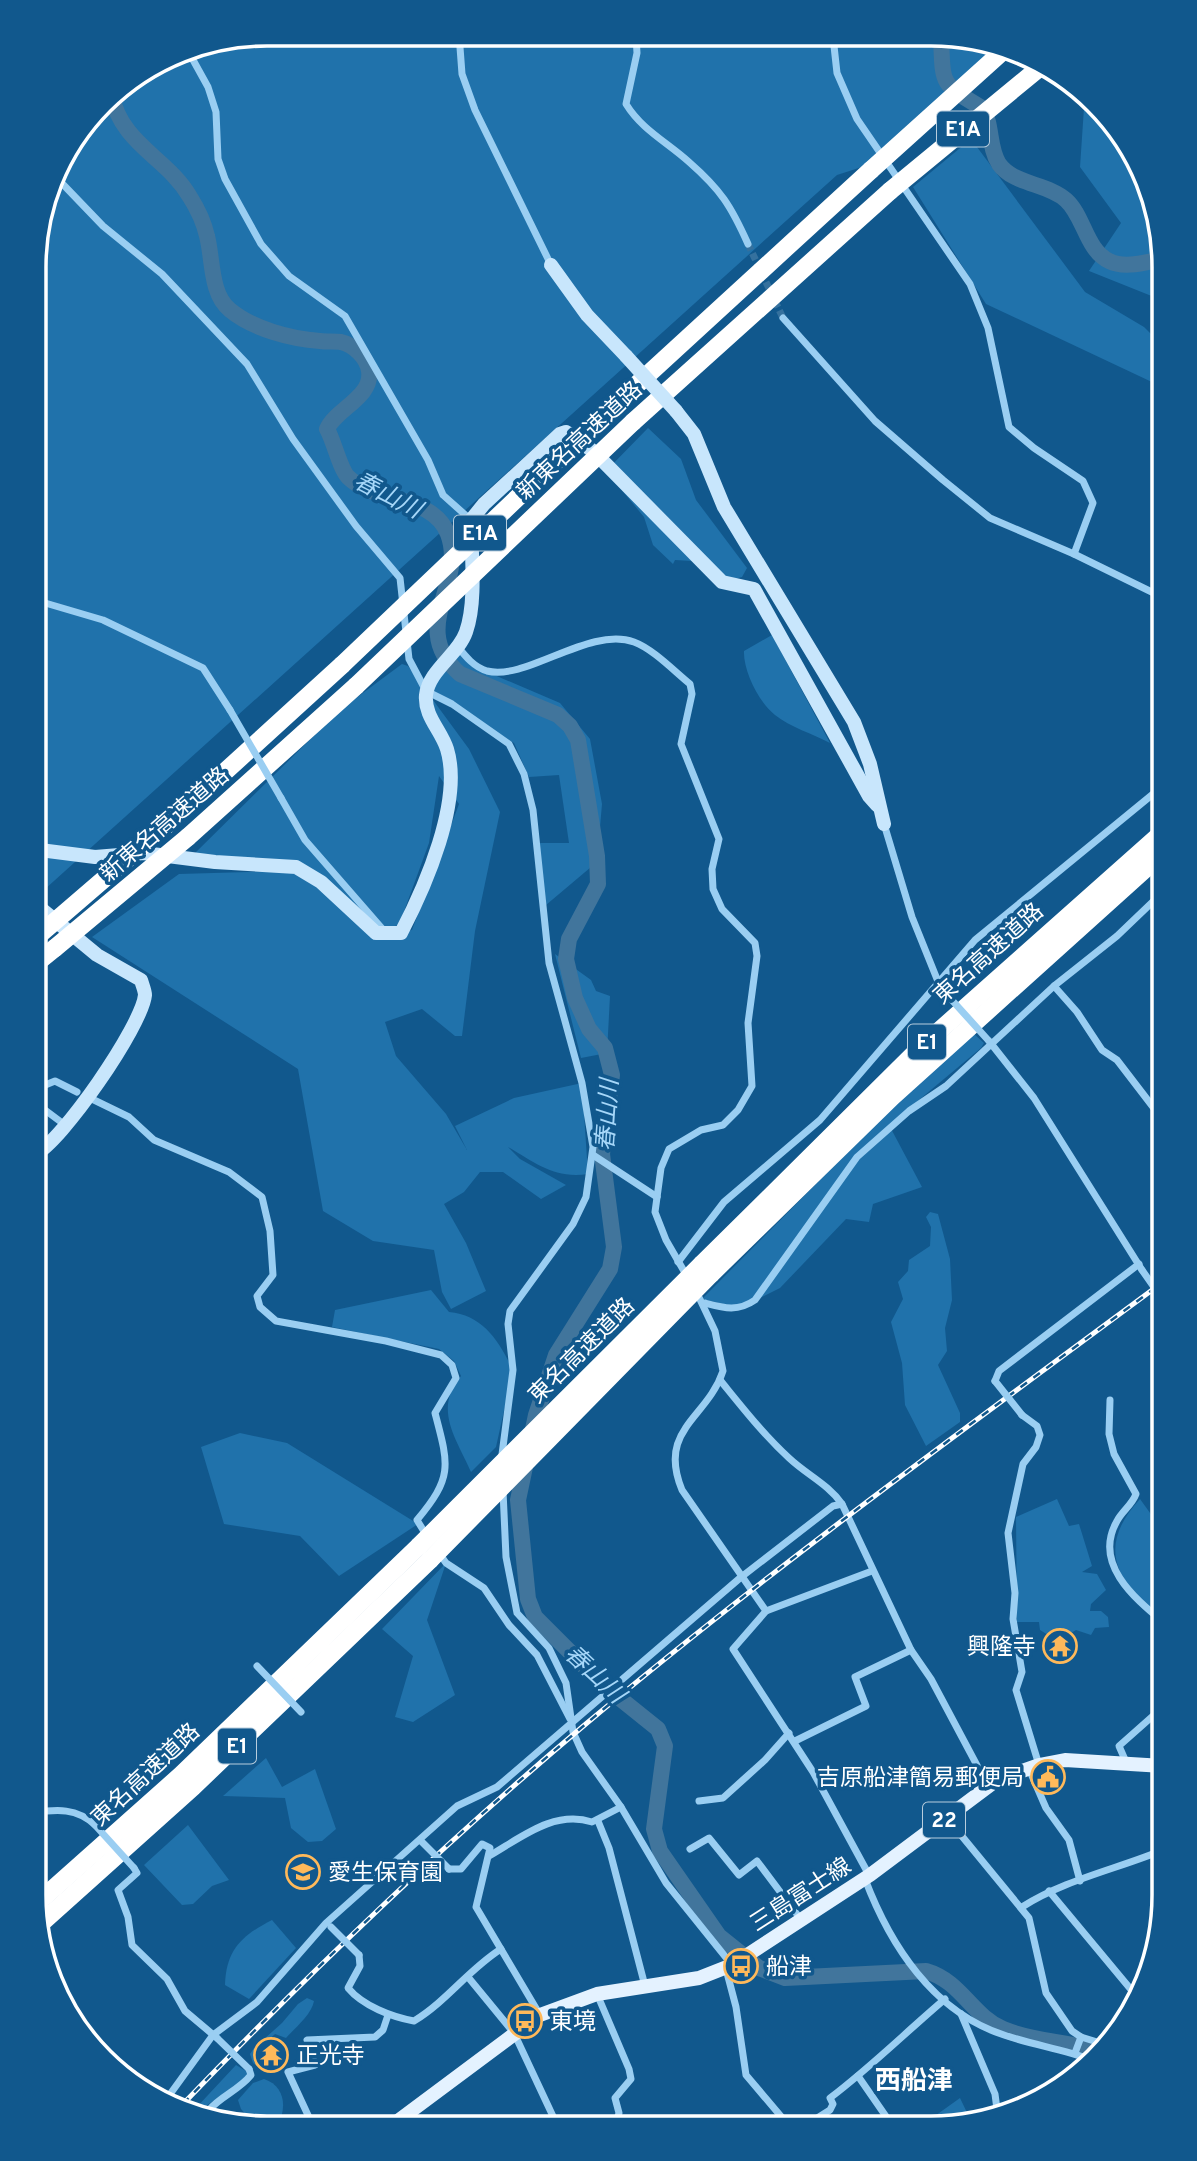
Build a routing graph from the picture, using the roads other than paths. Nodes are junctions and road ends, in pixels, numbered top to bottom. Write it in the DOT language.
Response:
graph roads {
  1 [pos="460,46"];
  2 [pos="637,46"];
  3 [pos="834,46"];
  4 [pos="997,56"];
  5 [pos="192,58"];
  6 [pos="1034,72"];
  7 [pos="62,183"];
  8 [pos="748,244"];
  9 [pos="551,265"];
  10 [pos="783,318"];
  11 [pos="471,520"];
  12 [pos="1074,554"];
  13 [pos="1152,592"];
  14 [pos="46,603"];
  15 [pos="458,647"];
  16 [pos="426,691"];
  17 [pos="1152,795"];
  18 [pos="877,805"];
  19 [pos="884,824"];
  20 [pos="1152,842"];
  21 [pos="46,851"];
  22 [pos="1152,863"];
  23 [pos="1152,903"];
  24 [pos="46,913"];
  25 [pos="46,928"];
  26 [pos="387,934"];
  27 [pos="46,955"];
  28 [pos="940,985"];
  29 [pos="1054,986"];
  30 [pos="990,1042"];
  31 [pos="46,1085"];
  32 [pos="77,1092"];
  33 [pos="94,1100"];
  34 [pos="1151,1105"];
  35 [pos="46,1111"];
  36 [pos="66,1125"];
  37 [pos="46,1147"];
  38 [pos="593,1155"];
  39 [pos="657,1197"];
  40 [pos="678,1262"];
  41 [pos="1140,1267"];
  42 [pos="707,1269"];
  43 [pos="1151,1283"];
  44 [pos="705,1303"];
  45 [pos="720,1380"];
  46 [pos="1110,1400"];
  47 [pos="842,1504"];
  48 [pos="425,1553"];
  49 [pos="872,1571"];
  50 [pos="740,1578"];
  51 [pos="766,1611"];
  52 [pos="1151,1612"];
  53 [pos="911,1650"];
  54 [pos="257,1665"];
  55 [pos="301,1712"];
  56 [pos="1151,1718"];
  57 [pos="573,1723"];
  58 [pos="789,1732"];
  59 [pos="795,1741"];
  60 [pos="1126,1763"];
  61 [pos="1034,1767"];
  62 [pos="1151,1768"];
  63 [pos="988,1786"];
  64 [pos="699,1801"];
  65 [pos="621,1807"];
  66 [pos="46,1811"];
  67 [pos="947,1818"];
  68 [pos="598,1821"];
  69 [pos="419,1839"];
  70 [pos="690,1849"];
  71 [pos="1151,1854"];
  72 [pos="489,1856"];
  73 [pos="867,1877"];
  74 [pos="1080,1881"];
  75 [pos="1049,1891"];
  76 [pos="46,1895"];
  77 [pos="1022,1907"];
  78 [pos="47,1918"];
  79 [pos="802,1921"];
  80 [pos="328,1925"];
  81 [pos="501,1949"];
  82 [pos="737,1962"];
  83 [pos="468,1978"];
  84 [pos="645,1986"];
  85 [pos="1131,1988"];
  86 [pos="597,1994"];
  87 [pos="945,1999"];
  88 [pos="961,2014"];
  89 [pos="388,2015"];
  90 [pos="540,2015"];
  91 [pos="514,2033"];
  92 [pos="216,2037"];
  93 [pos="1080,2037"];
  94 [pos="1095,2042"];
  95 [pos="1075,2053"];
  96 [pos="1082,2056"];
  97 [pos="858,2076"];
  98 [pos="171,2094"];
  99 [pos="997,2105"];
  100 [pos="210,2108"];
  101 [pos="308,2116"];
  102 [pos="404,2116"];
  103 [pos="553,2116"];
  104 [pos="618,2116"];
  105 [pos="781,2116"];
  106 [pos="820,2116"];
  107 [pos="886,2116"];
  1 -- 9 [label="street"];
  2 -- 8 [label="street"];
  3 -- 12 [label="street"];
  4 -- 25 [label="highway, 新東名高速道路 / E1A, bridge"];
  5 -- 11 [label="street"];
  6 -- 27 [label="highway, 新東名高速道路 / E1A, bridge"];
  7 -- 16 [label="street"];
  9 -- 18 [label="street, bridge"];
  10 -- 12 [label="street"];
  11 -- 15 [label="street"];
  11 -- 18 [label="street"];
  12 -- 13 [label="street"];
  14 -- 26 [label="street, bridge"];
  15 -- 16 [label="street"];
  15 -- 39 [label="street"];
  16 -- 26 [label="street"];
  16 -- 38 [label="street"];
  17 -- 28 [label="street"];
  18 -- 19 [label="street"];
  19 -- 28 [label="street"];
  20 -- 42 [label="highway, 東名高速道路 / E1"];
  21 -- 26 [label="street"];
  22 -- 42 [label="highway, 東名高速道路 / E1"];
  23 -- 29 [label="street"];
  24 -- 36 [label="street"];
  28 -- 30 [label="street, bridge"];
  28 -- 40 [label="street"];
  29 -- 30 [label="street"];
  29 -- 34 [label="street"];
  30 -- 41 [label="street"];
  30 -- 44 [label="street"];
  31 -- 32 [label="street"];
  33 -- 57 [label="street"];
  35 -- 36 [label="street"];
  36 -- 37 [label="street"];
  38 -- 39 [label="street"];
  38 -- 57 [label="street"];
  39 -- 40 [label="street"];
  40 -- 44 [label="street"];
  41 -- 43 [label="street, bridge"];
  41 -- 61 [label="street, bridge"];
  42 -- 48 [label="highway, 東名高速道路 / E1, bridge"];
  44 -- 45 [label="street"];
  45 -- 47 [label="street"];
  45 -- 50 [label="street"];
  46 -- 52 [label="street"];
  47 -- 49 [label="street"];
  47 -- 50 [label="street"];
  48 -- 76 [label="highway, 東名高速道路 / E1"];
  48 -- 78 [label="highway, 東名高速道路 / E1"];
  49 -- 51 [label="street"];
  49 -- 53 [label="street"];
  50 -- 51 [label="street"];
  50 -- 57 [label="street"];
  51 -- 58 [label="street"];
  53 -- 59 [label="street"];
  53 -- 63 [label="street"];
  54 -- 55 [label="street, bridge"];
  56 -- 60 [label="street"];
  57 -- 65 [label="street"];
  57 -- 69 [label="street"];
  58 -- 59 [label="street"];
  58 -- 64 [label="street"];
  59 -- 73 [label="street"];
  60 -- 61 [label="main road, 三島富士線 / 22"];
  60 -- 62 [label="main road, 三島富士線 / 22"];
  61 -- 63 [label="main road, 三島富士線 / 22"];
  61 -- 74 [label="street"];
  63 -- 67 [label="main road, 三島富士線 / 22"];
  65 -- 68 [label="street"];
  65 -- 82 [label="street"];
  66 -- 92 [label="street, bridge"];
  67 -- 73 [label="main road, 三島富士線 / 22"];
  67 -- 77 [label="street"];
  68 -- 72 [label="street"];
  68 -- 84 [label="street"];
  69 -- 72 [label="street, bridge"];
  69 -- 80 [label="street"];
  70 -- 79 [label="street"];
  71 -- 74 [label="street"];
  72 -- 81 [label="street"];
  73 -- 79 [label="main road, 三島富士線 / 22"];
  73 -- 87 [label="street"];
  74 -- 75 [label="street"];
  75 -- 77 [label="street"];
  75 -- 85 [label="street"];
  77 -- 93 [label="street"];
  79 -- 82 [label="main road, 三島富士線 / 22"];
  80 -- 89 [label="street, bridge"];
  80 -- 92 [label="street"];
  81 -- 83 [label="street"];
  81 -- 90 [label="street"];
  82 -- 84 [label="main road, 三島富士線 / 22"];
  82 -- 105 [label="street"];
  83 -- 89 [label="street"];
  83 -- 91 [label="street"];
  84 -- 86 [label="main road, 三島富士線 / 22"];
  86 -- 90 [label="main road, 三島富士線 / 22"];
  86 -- 104 [label="street"];
  87 -- 88 [label="street"];
  87 -- 97 [label="street"];
  88 -- 95 [label="street"];
  88 -- 99 [label="street"];
  89 -- 101 [label="street"];
  90 -- 91 [label="main road, 三島富士線 / 22"];
  91 -- 102 [label="main road, 三島富士線 / 22"];
  91 -- 103 [label="street"];
  92 -- 98 [label="street"];
  92 -- 100 [label="street, bridge"];
  93 -- 94 [label="street"];
  93 -- 95 [label="street"];
  95 -- 96 [label="street"];
  97 -- 106 [label="street"];
  97 -- 107 [label="street"];
}
